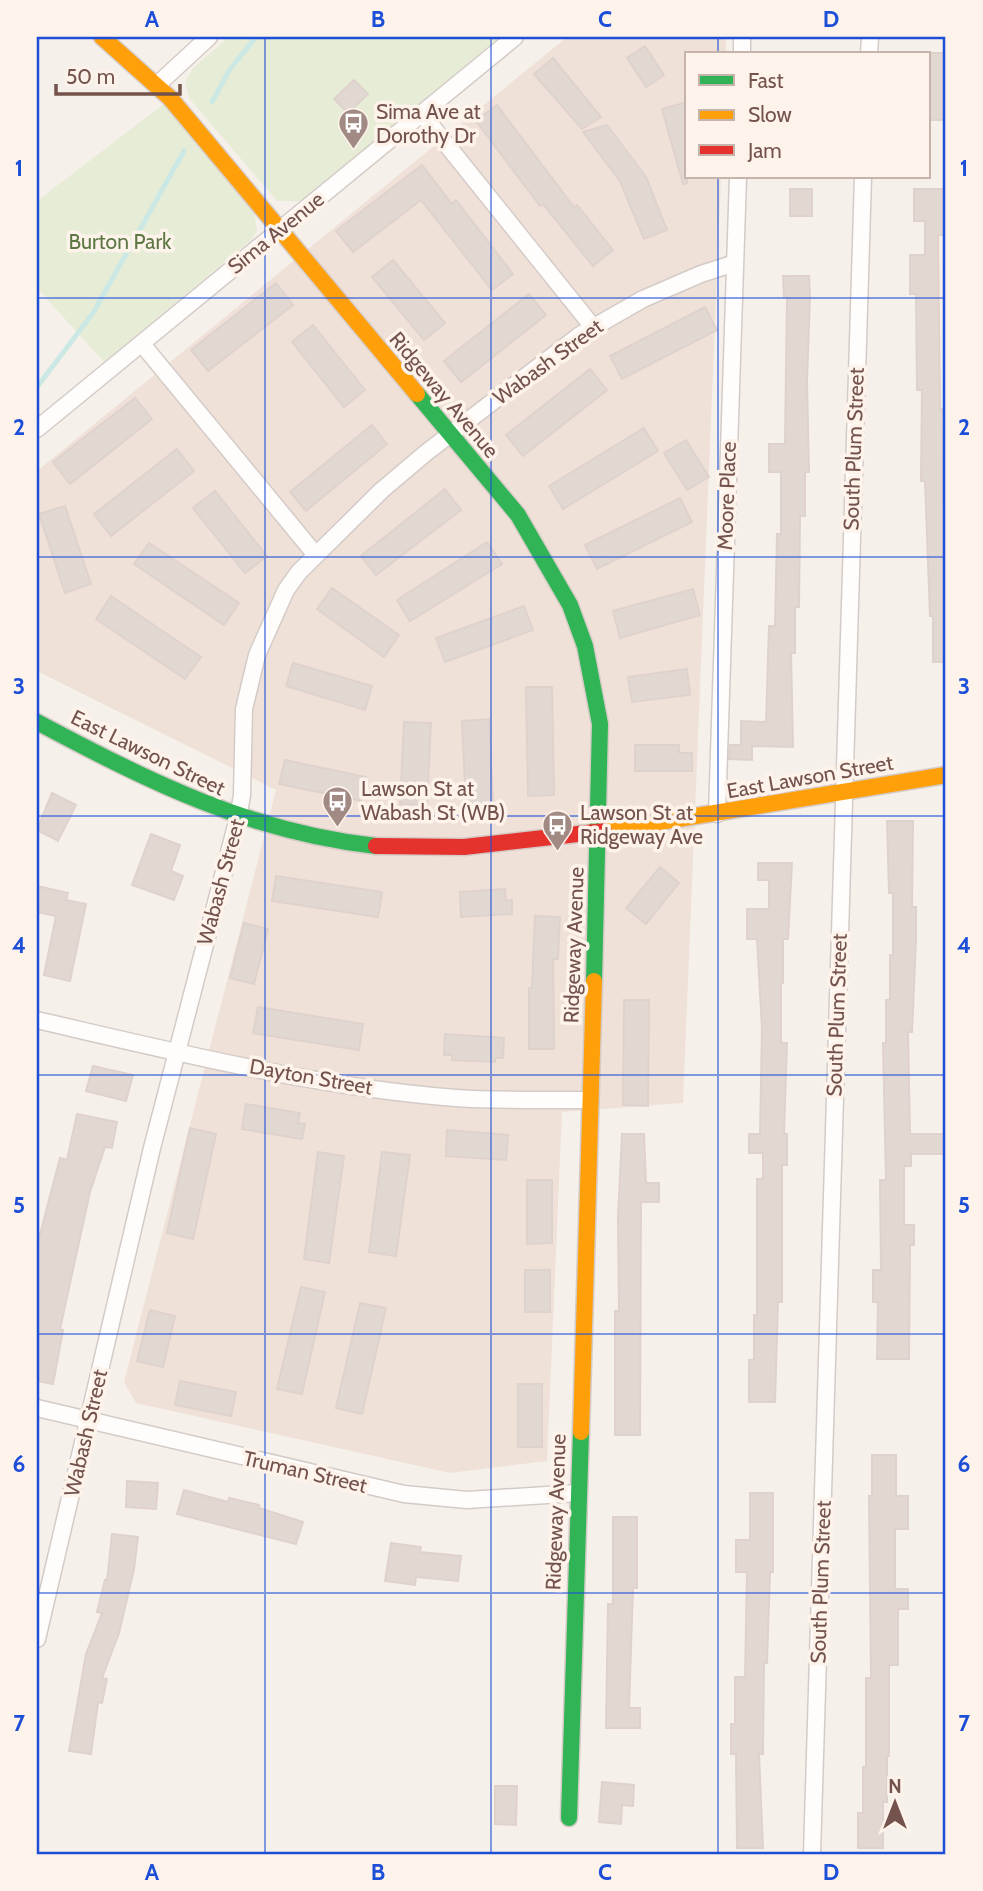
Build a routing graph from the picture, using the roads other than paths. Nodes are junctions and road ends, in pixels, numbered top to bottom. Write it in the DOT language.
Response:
graph roads {
  1 [pos="103,37"];
  2 [pos="209,37"];
  3 [pos="515,37"];
  4 [pos="157,85"];
  5 [pos="422,114"];
  6 [pos="738,178"];
  7 [pos="863,178"];
  8 [pos="281,230"];
  9 [pos="735,263"];
  10 [pos="593,327"];
  11 [pos="142,344"];
  12 [pos="37,429"];
  13 [pos="450,435"];
  14 [pos="315,554"];
  15 [pos="37,722"];
  16 [pos="946,775"];
  17 [pos="844,792"];
  18 [pos="717,814"];
  19 [pos="238,818"];
  20 [pos="599,833"];
  21 [pos="37,1020"];
  22 [pos="176,1052"];
  23 [pos="590,1100"];
  24 [pos="37,1408"];
  25 [pos="90,1420"];
  26 [pos="578,1493"];
  27 [pos="37,1639"];
  28 [pos="569,1818"];
  29 [pos="812,1854"];
  1 -- 4 [label="street, Ridgeway Avenue"];
  2 -- 4 [label="street"];
  3 -- 5 [label="street, Sima Avenue"];
  4 -- 8 [label="street, Ridgeway Avenue"];
  5 -- 8 [label="street, Sima Avenue"];
  5 -- 10 [label="street"];
  6 -- 9 [label="street, Moore Place"];
  7 -- 17 [label="street, South Plum Street"];
  8 -- 11 [label="street, Sima Avenue"];
  8 -- 13 [label="street, Ridgeway Avenue"];
  9 -- 10 [label="street, Wabash Street"];
  9 -- 18 [label="street, Moore Place"];
  10 -- 13 [label="street, Wabash Street"];
  11 -- 12 [label="street, Sima Avenue"];
  11 -- 14 [label="street"];
  13 -- 14 [label="street, Wabash Street"];
  13 -- 20 [label="street, Ridgeway Avenue"];
  14 -- 19 [label="street, Wabash Street"];
  15 -- 19 [label="street, East Lawson Street"];
  16 -- 17 [label="street, East Lawson Street"];
  17 -- 18 [label="street, East Lawson Street"];
  17 -- 29 [label="street, South Plum Street"];
  18 -- 20 [label="street, East Lawson Street"];
  19 -- 20 [label="street, East Lawson Street"];
  19 -- 22 [label="street, Wabash Street"];
  20 -- 23 [label="street, Ridgeway Avenue"];
  21 -- 22 [label="street, Dayton Street"];
  22 -- 23 [label="street, Dayton Street"];
  22 -- 25 [label="street, Wabash Street"];
  23 -- 26 [label="street, Ridgeway Avenue"];
  24 -- 25 [label="street, Truman Street"];
  25 -- 26 [label="street, Truman Street"];
  25 -- 27 [label="street, Wabash Street"];
  26 -- 28 [label="street, Ridgeway Avenue"];
}
